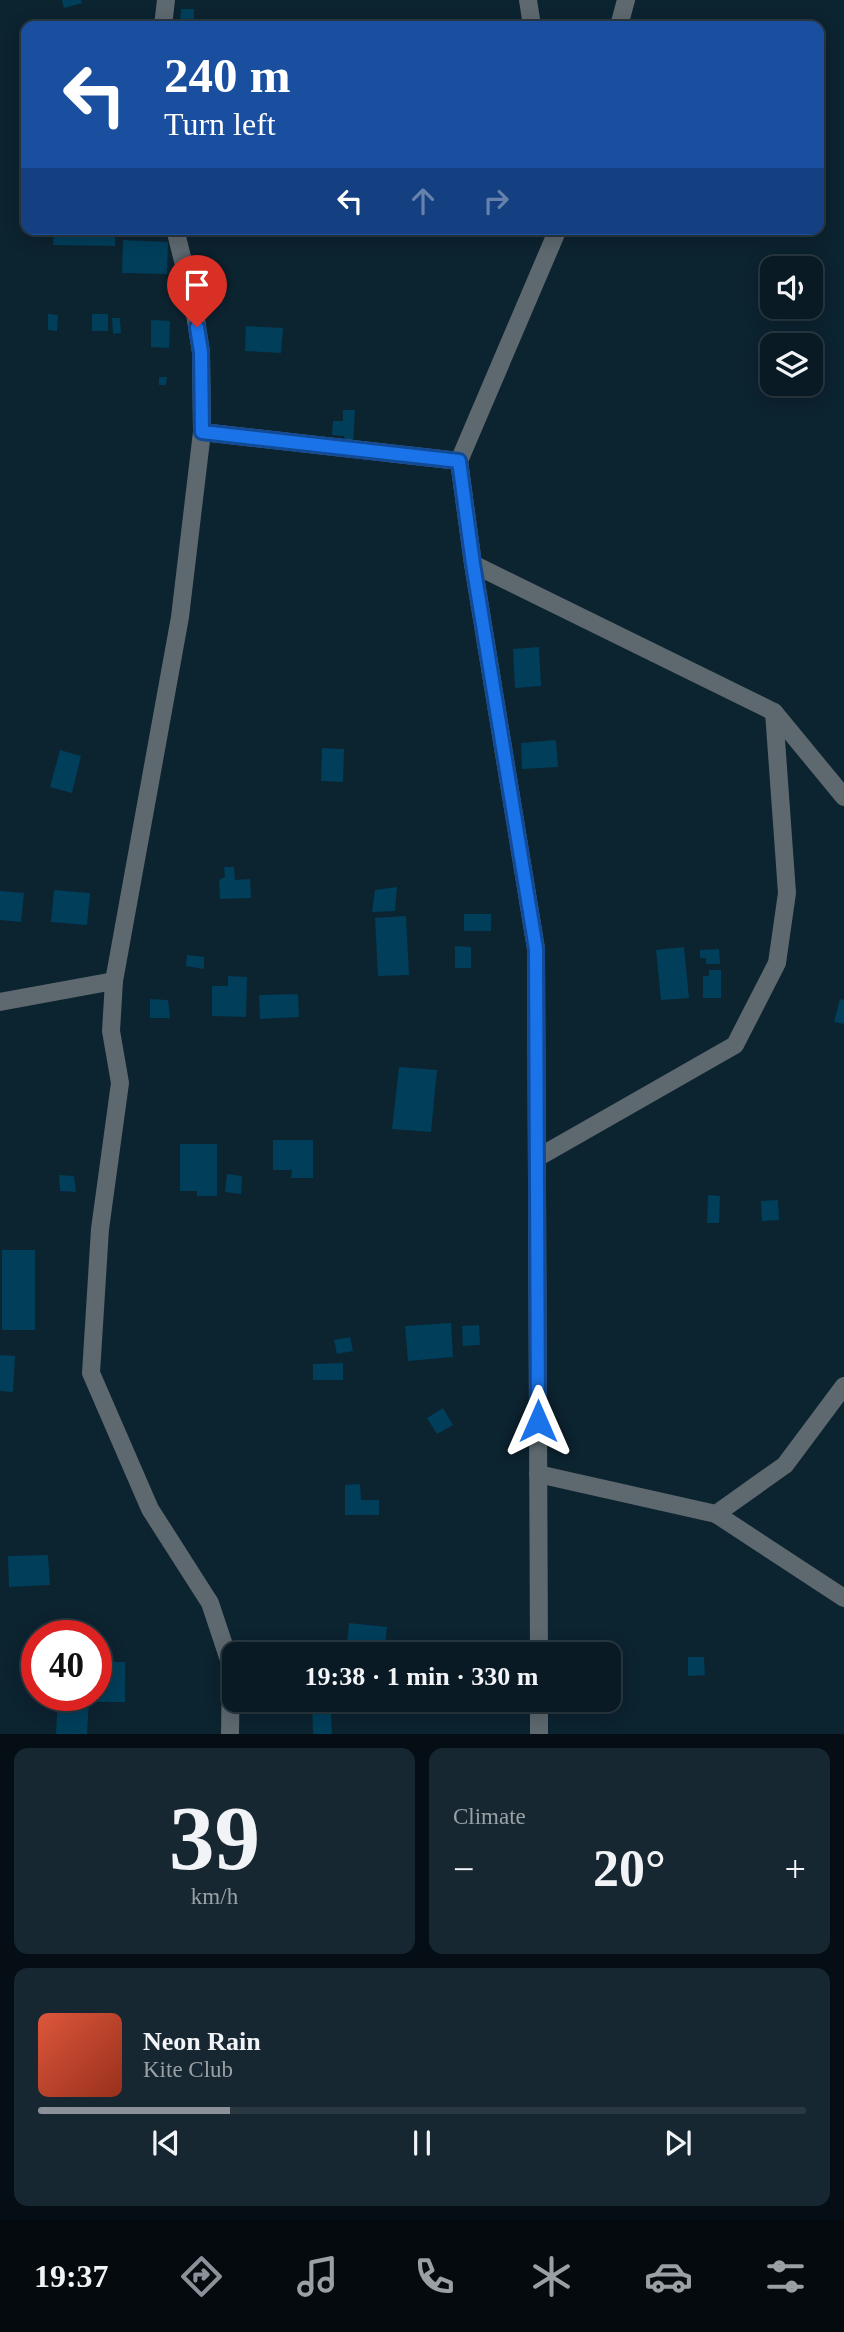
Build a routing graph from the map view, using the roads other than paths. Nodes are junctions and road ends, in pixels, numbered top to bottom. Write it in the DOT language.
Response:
graph roads {
  1 [pos="166,0"];
  2 [pos="528,0"];
  3 [pos="626,0"];
  4 [pos="164,21"];
  5 [pos="531,21"];
  6 [pos="620,21"];
  7 [pos="176,235"];
  8 [pos="555,235"];
  9 [pos="202,432"];
  10 [pos="459,461"];
  11 [pos="473,564"];
  12 [pos="774,712"];
  13 [pos="844,797"];
  14 [pos="114,981"];
  15 [pos="0,1002"];
  16 [pos="537,1157"];
  17 [pos="844,1386"];
  18 [pos="538,1474"];
  19 [pos="716,1514"];
  20 [pos="844,1598"];
  21 [pos="539,1642"];
  22 [pos="539,1712"];
  23 [pos="230,1734"];
  24 [pos="539,1734"];
  1 -- 4 [label="street"];
  2 -- 5 [label="street"];
  3 -- 6 [label="street"];
  7 -- 9 [label="street"];
  8 -- 10 [label="street"];
  9 -- 10 [label="street"];
  9 -- 14 [label="street"];
  10 -- 11 [label="street"];
  11 -- 12 [label="street"];
  11 -- 16 [label="street"];
  12 -- 13 [label="street"];
  12 -- 16 [label="street"];
  14 -- 15 [label="street"];
  14 -- 23 [label="street"];
  16 -- 18 [label="street"];
  17 -- 19 [label="street"];
  18 -- 19 [label="street"];
  18 -- 21 [label="street"];
  19 -- 20 [label="street"];
  22 -- 24 [label="street"];
}
